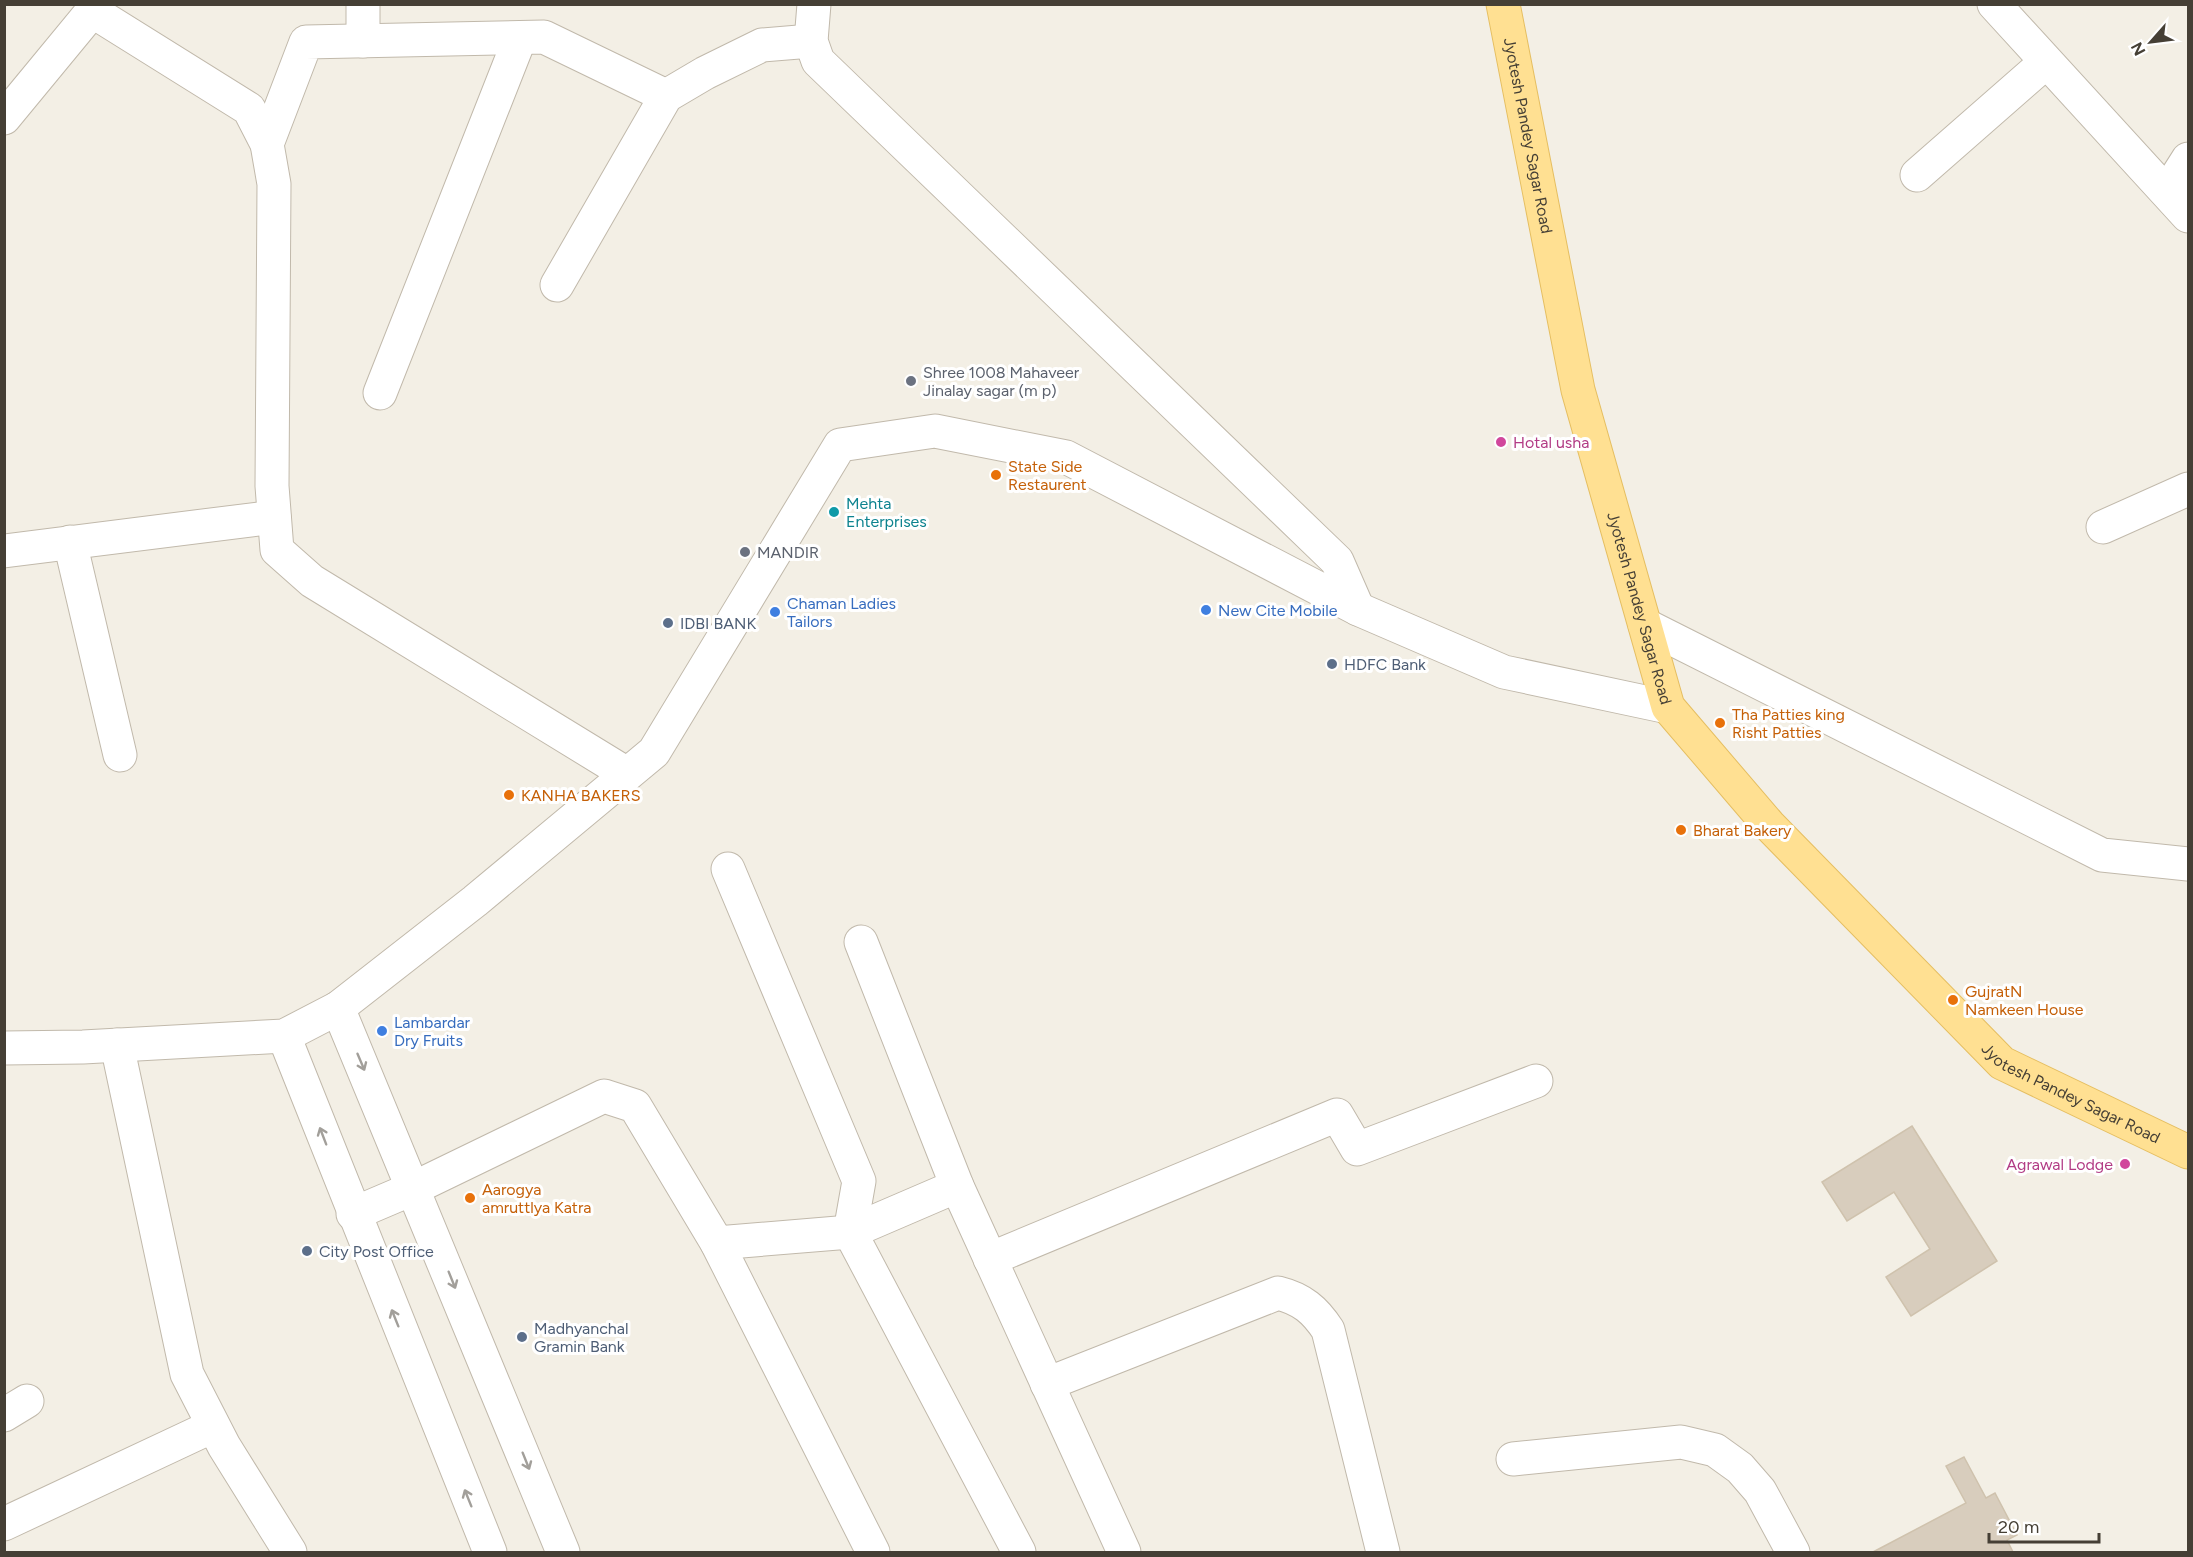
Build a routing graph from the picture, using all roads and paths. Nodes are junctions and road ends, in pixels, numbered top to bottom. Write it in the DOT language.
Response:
graph roads {
  1 [pos="363,4"];
  2 [pos="814,4"];
  3 [pos="1503,4"];
  4 [pos="1994,4"];
  5 [pos="95,8"];
  6 [pos="520,38"];
  7 [pos="363,41"];
  8 [pos="811,41"];
  9 [pos="2046,62"];
  10 [pos="666,96"];
  11 [pos="4,118"];
  12 [pos="267,144"];
  13 [pos="2188,159"];
  14 [pos="1917,175"];
  15 [pos="2166,192"];
  16 [pos="2188,216"];
  17 [pos="557,285"];
  18 [pos="380,393"];
  19 [pos="2188,489"];
  20 [pos="274,517"];
  21 [pos="2103,527"];
  22 [pos="70,542"];
  23 [pos="4,551"];
  24 [pos="1358,609"];
  25 [pos="1645,625"];
  26 [pos="1668,707"];
  27 [pos="120,755"];
  28 [pos="627,774"];
  29 [pos="2188,864"];
  30 [pos="728,869"];
  31 [pos="861,942"];
  32 [pos="338,1008"];
  33 [pos="284,1036"];
  34 [pos="117,1045"];
  35 [pos="4,1048"];
  36 [pos="1536,1081"];
  37 [pos="2188,1152"];
  38 [pos="957,1186"];
  39 [pos="414,1188"];
  40 [pos="353,1214"];
  41 [pos="850,1232"];
  42 [pos="717,1243"];
  43 [pos="990,1259"];
  44 [pos="1047,1383"];
  45 [pos="213,1426"];
  46 [pos="1513,1459"];
  47 [pos="4,1524"];
  48 [pos="290,1552"];
  49 [pos="490,1552"];
  50 [pos="563,1552"];
  51 [pos="873,1552"];
  52 [pos="1019,1552"];
  53 [pos="1124,1552"];
  54 [pos="1383,1552"];
  55 [pos="1793,1552"];
  1 -- 7 [label="street"];
  2 -- 8 [label="street"];
  3 -- 25 [label="main road, Jyotesh Pandey Sagar Road"];
  4 -- 9 [label="street"];
  5 -- 11 [label="street"];
  5 -- 12 [label="street"];
  6 -- 7 [label="street"];
  6 -- 10 [label="street"];
  6 -- 18 [label="street"];
  7 -- 12 [label="street"];
  8 -- 10 [label="street"];
  8 -- 24 [label="street"];
  9 -- 14 [label="street"];
  9 -- 15 [label="street"];
  10 -- 17 [label="street"];
  12 -- 20 [label="street"];
  13 -- 15 [label="street"];
  15 -- 16 [label="street"];
  19 -- 21 [label="street"];
  20 -- 22 [label="street"];
  20 -- 28 [label="street"];
  22 -- 23 [label="street"];
  22 -- 27 [label="street"];
  24 -- 26 [label="street"];
  24 -- 28 [label="street"];
  25 -- 26 [label="main road, Jyotesh Pandey Sagar Road"];
  25 -- 29 [label="street"];
  26 -- 37 [label="main road, Jyotesh Pandey Sagar Road"];
  28 -- 32 [label="street"];
  30 -- 41 [label="street"];
  31 -- 38 [label="street"];
  32 -- 33 [label="street"];
  32 -- 39 [label="street, one-way"];
  33 -- 34 [label="street"];
  40 -- 33 [label="street, one-way"];
  34 -- 35 [label="street"];
  34 -- 45 [label="street"];
  36 -- 43 [label="street"];
  38 -- 41 [label="street"];
  38 -- 43 [label="street"];
  39 -- 40 [label="street"];
  39 -- 42 [label="street"];
  39 -- 50 [label="street, one-way"];
  49 -- 40 [label="street, one-way"];
  41 -- 42 [label="street"];
  41 -- 52 [label="street"];
  42 -- 51 [label="street"];
  43 -- 44 [label="street"];
  44 -- 53 [label="street"];
  44 -- 54 [label="street"];
  45 -- 47 [label="street"];
  45 -- 48 [label="street"];
  46 -- 55 [label="street"];
}
